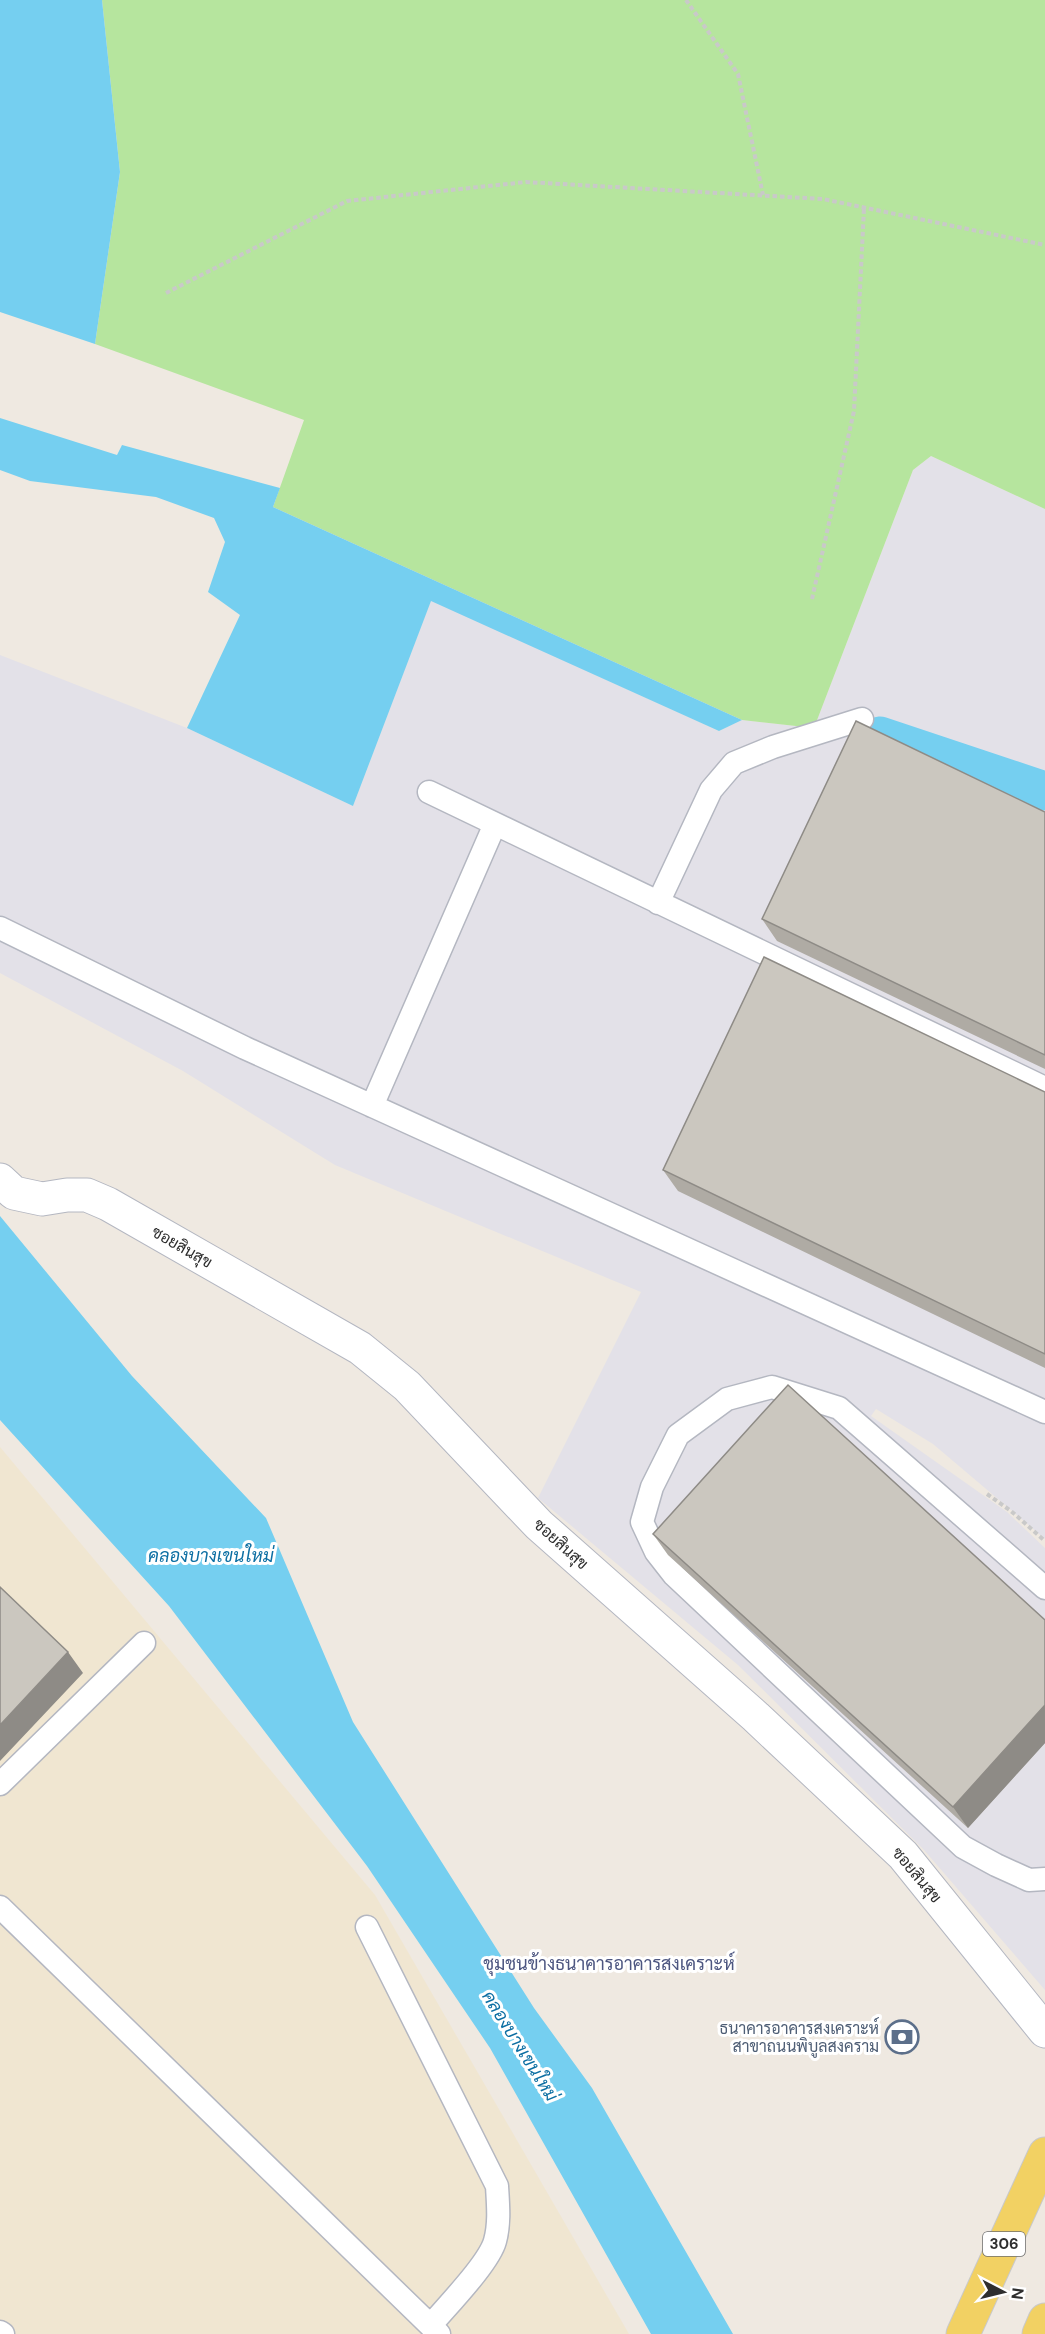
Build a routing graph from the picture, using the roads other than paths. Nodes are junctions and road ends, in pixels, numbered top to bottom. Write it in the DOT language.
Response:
graph roads {
  1 [pos="862,719"];
  2 [pos="429,792"];
  3 [pos="495,824"];
  4 [pos="658,903"];
  5 [pos="0,928"];
  6 [pos="1045,1088"];
  7 [pos="372,1106"];
  8 [pos="0,1180"];
  9 [pos="1045,1412"];
  10 [pos="1045,1588"];
  11 [pos="144,1643"];
  12 [pos="0,1784"];
  13 [pos="1045,1879"];
  14 [pos="0,1907"];
  15 [pos="367,1927"];
  16 [pos="1045,2031"];
  17 [pos="1045,2154"];
  18 [pos="1045,2320"];
  19 [pos="435,2330"];
  20 [pos="963,2334"];
  21 [pos="1039,2334"];
  1 -- 4 [label="lane"];
  2 -- 3 [label="lane"];
  3 -- 4 [label="lane"];
  3 -- 7 [label="lane"];
  4 -- 6 [label="lane"];
  5 -- 7 [label="lane"];
  7 -- 9 [label="lane"];
  8 -- 16 [label="street, ซอยสินสุข"];
  10 -- 13 [label="lane"];
  11 -- 12 [label="lane"];
  14 -- 19 [label="lane"];
  15 -- 19 [label="lane"];
  17 -- 20 [label="main road, 306"];
  18 -- 21 [label="main road"];
}
